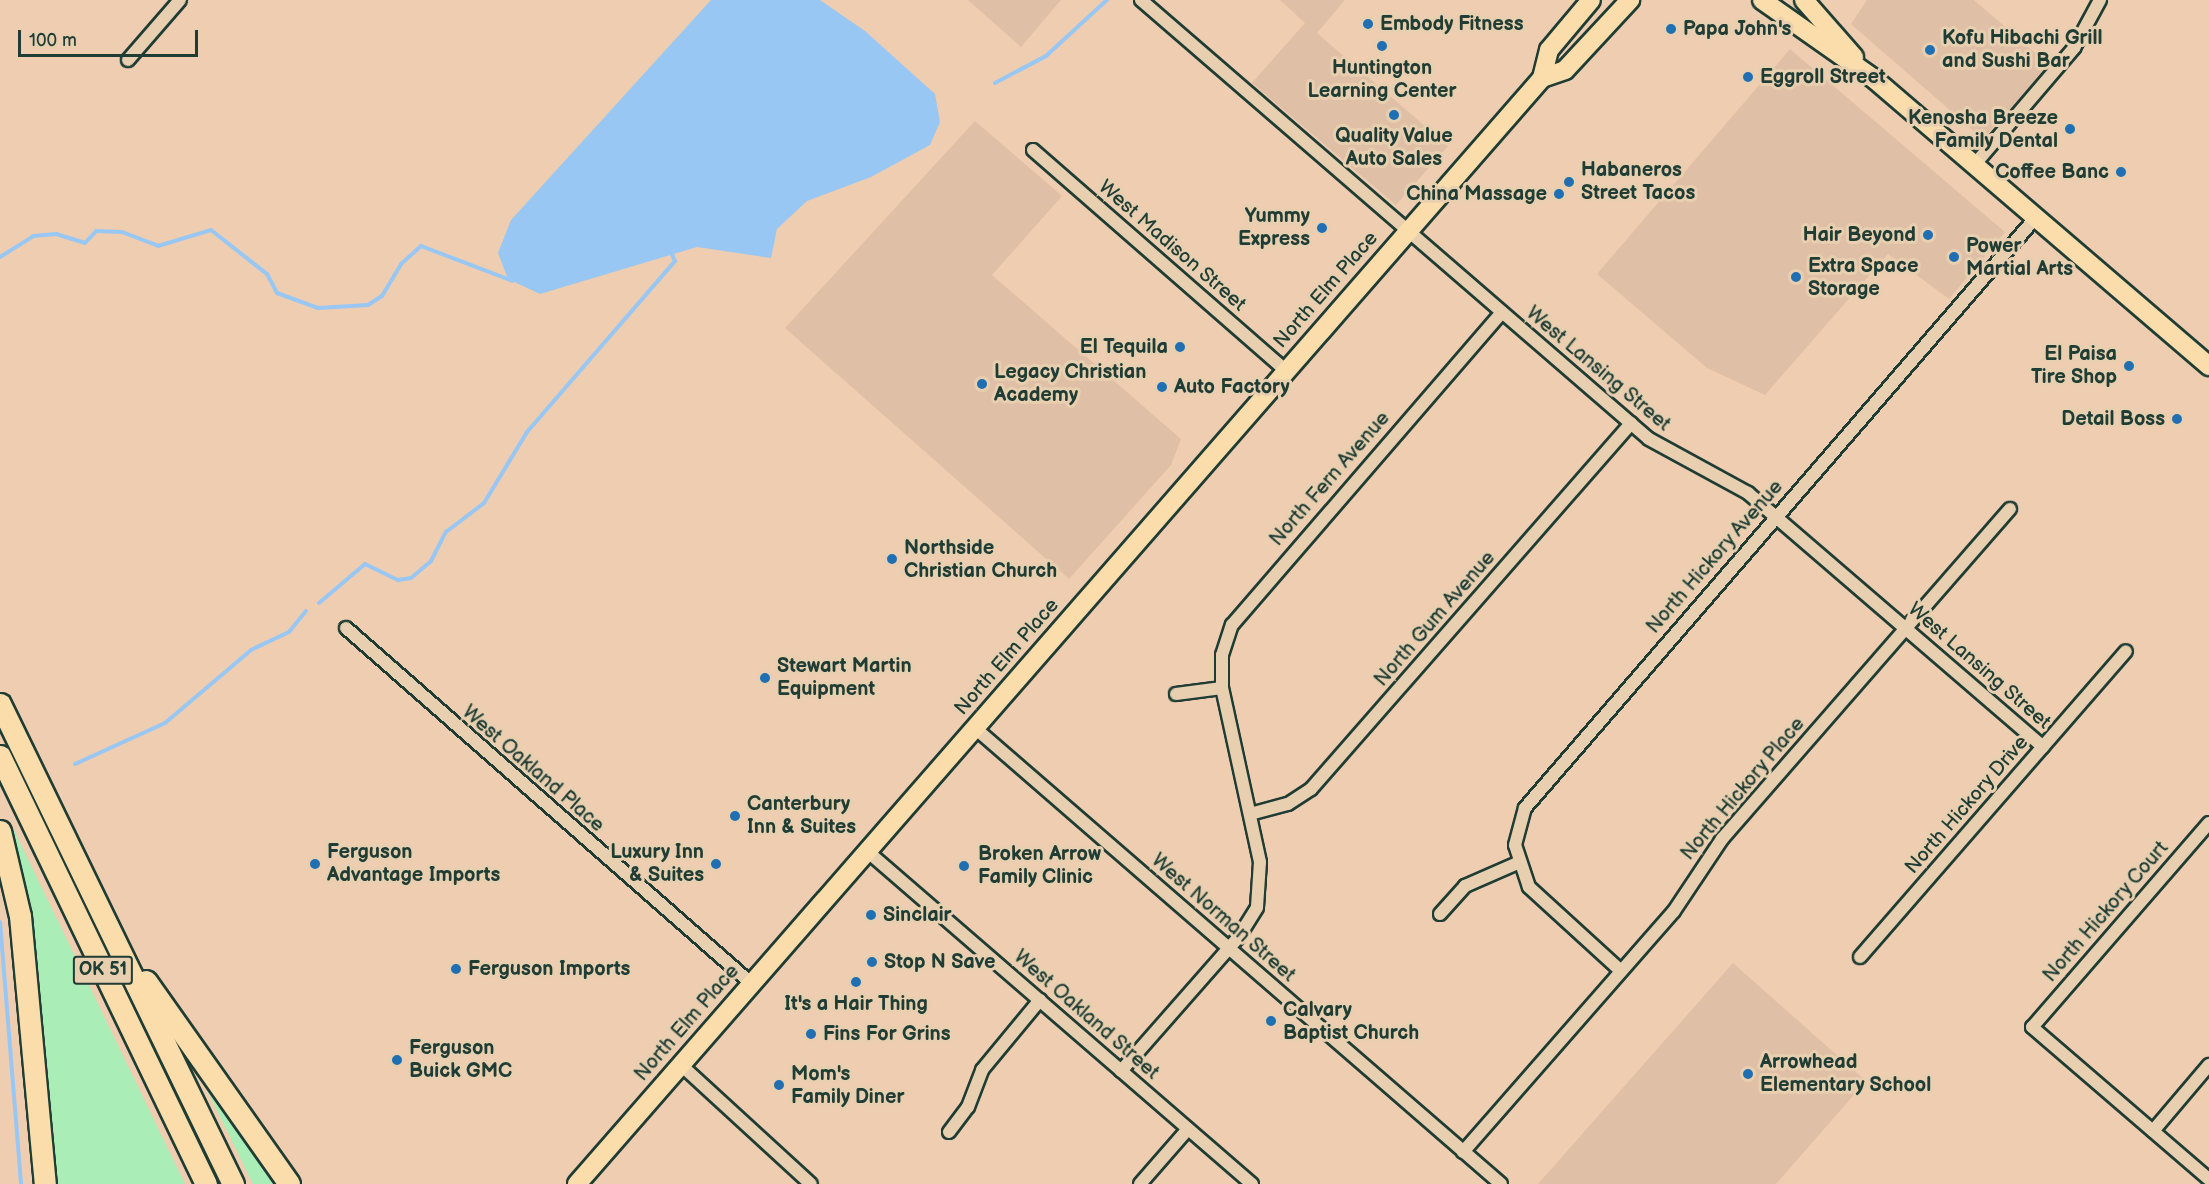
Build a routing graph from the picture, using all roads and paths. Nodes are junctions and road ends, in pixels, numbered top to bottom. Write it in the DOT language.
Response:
graph roads {
  1 [pos="180,0"];
  2 [pos="1141,0"];
  3 [pos="1591,0"];
  4 [pos="1630,0"];
  5 [pos="1762,0"];
  6 [pos="1804,0"];
  7 [pos="2100,0"];
  8 [pos="128,60"];
  9 [pos="1542,78"];
  10 [pos="1873,78"];
  11 [pos="1033,150"];
  12 [pos="1975,165"];
  13 [pos="2037,216"];
  14 [pos="1408,231"];
  15 [pos="1502,312"];
  16 [pos="2209,366"];
  17 [pos="1286,371"];
  18 [pos="1631,423"];
  19 [pos="2010,509"];
  20 [pos="1777,516"];
  21 [pos="346,628"];
  22 [pos="1906,628"];
  23 [pos="2126,651"];
  24 [pos="1222,688"];
  25 [pos="1176,694"];
  26 [pos="0,704"];
  27 [pos="975,728"];
  28 [pos="2043,747"];
  29 [pos="0,756"];
  30 [pos="1250,814"];
  31 [pos="2209,823"];
  32 [pos="0,831"];
  33 [pos="867,851"];
  34 [pos="1518,863"];
  35 [pos="1440,914"];
  36 [pos="113,935"];
  37 [pos="1228,948"];
  38 [pos="1860,957"];
  39 [pos="1621,971"];
  40 [pos="752,984"];
  41 [pos="1040,1000"];
  42 [pos="681,1065"];
  43 [pos="2209,1065"];
  44 [pos="1121,1071"];
  45 [pos="1188,1129"];
  46 [pos="949,1131"];
  47 [pos="2153,1131"];
  48 [pos="1463,1152"];
  49 [pos="2209,1179"];
  50 [pos="45,1184"];
  51 [pos="206,1184"];
  52 [pos="233,1184"];
  53 [pos="289,1184"];
  54 [pos="577,1184"];
  55 [pos="812,1184"];
  56 [pos="1140,1184"];
  57 [pos="1252,1184"];
  58 [pos="1501,1184"];
  1 -- 8 [label="street"];
  2 -- 14 [label="street, West Lansing Street"];
  3 -- 9 [label="main road, North Elm Place"];
  4 -- 9 [label="main road, North Elm Place"];
  5 -- 10 [label="main road"];
  6 -- 10 [label="main road"];
  7 -- 12 [label="street"];
  9 -- 14 [label="main road, North Elm Place"];
  10 -- 12 [label="main road"];
  11 -- 17 [label="street, West Madison Street"];
  12 -- 13 [label="main road"];
  13 -- 16 [label="main road"];
  13 -- 20 [label="street, North Hickory Avenue"];
  14 -- 15 [label="street, West Lansing Street"];
  14 -- 17 [label="main road, North Elm Place"];
  15 -- 18 [label="street, West Lansing Street"];
  15 -- 24 [label="street, North Fern Avenue"];
  17 -- 27 [label="main road, North Elm Place"];
  18 -- 20 [label="street, West Lansing Street"];
  18 -- 30 [label="street, North Gum Avenue"];
  19 -- 22 [label="street, North Hickory Place"];
  20 -- 22 [label="street, West Lansing Street"];
  20 -- 34 [label="street, North Hickory Avenue"];
  21 -- 40 [label="street, West Oakland Place"];
  22 -- 28 [label="street, West Lansing Street"];
  22 -- 39 [label="street, North Hickory Place"];
  23 -- 28 [label="street, North Hickory Drive"];
  24 -- 25 [label="street"];
  24 -- 30 [label="street, North Fern Avenue"];
  26 -- 36 [label="highway, OK 51"];
  27 -- 33 [label="main road, North Elm Place"];
  27 -- 37 [label="street, West Norman Street"];
  28 -- 38 [label="street, North Hickory Drive"];
  29 -- 51 [label="highway, OK 51"];
  30 -- 37 [label="street, North Fern Avenue"];
  31 -- 47 [label="street, North Hickory Court"];
  32 -- 50 [label="highway"];
  33 -- 40 [label="main road, North Elm Place"];
  33 -- 41 [label="street, West Oakland Street"];
  34 -- 35 [label="street"];
  34 -- 39 [label="street"];
  36 -- 52 [label="highway, OK 51"];
  36 -- 53 [label="highway"];
  37 -- 44 [label="street, North Fern Avenue"];
  37 -- 48 [label="street, West Norman Street"];
  39 -- 48 [label="street, North Hickory Place"];
  40 -- 42 [label="main road, North Elm Place"];
  41 -- 44 [label="street, West Oakland Street"];
  41 -- 46 [label="street"];
  42 -- 54 [label="main road, North Elm Place"];
  42 -- 55 [label="street"];
  43 -- 47 [label="street"];
  44 -- 45 [label="street, West Oakland Street"];
  45 -- 56 [label="street"];
  45 -- 57 [label="street, West Oakland Street"];
  47 -- 49 [label="street"];
  48 -- 58 [label="street, West Norman Street"];
}
